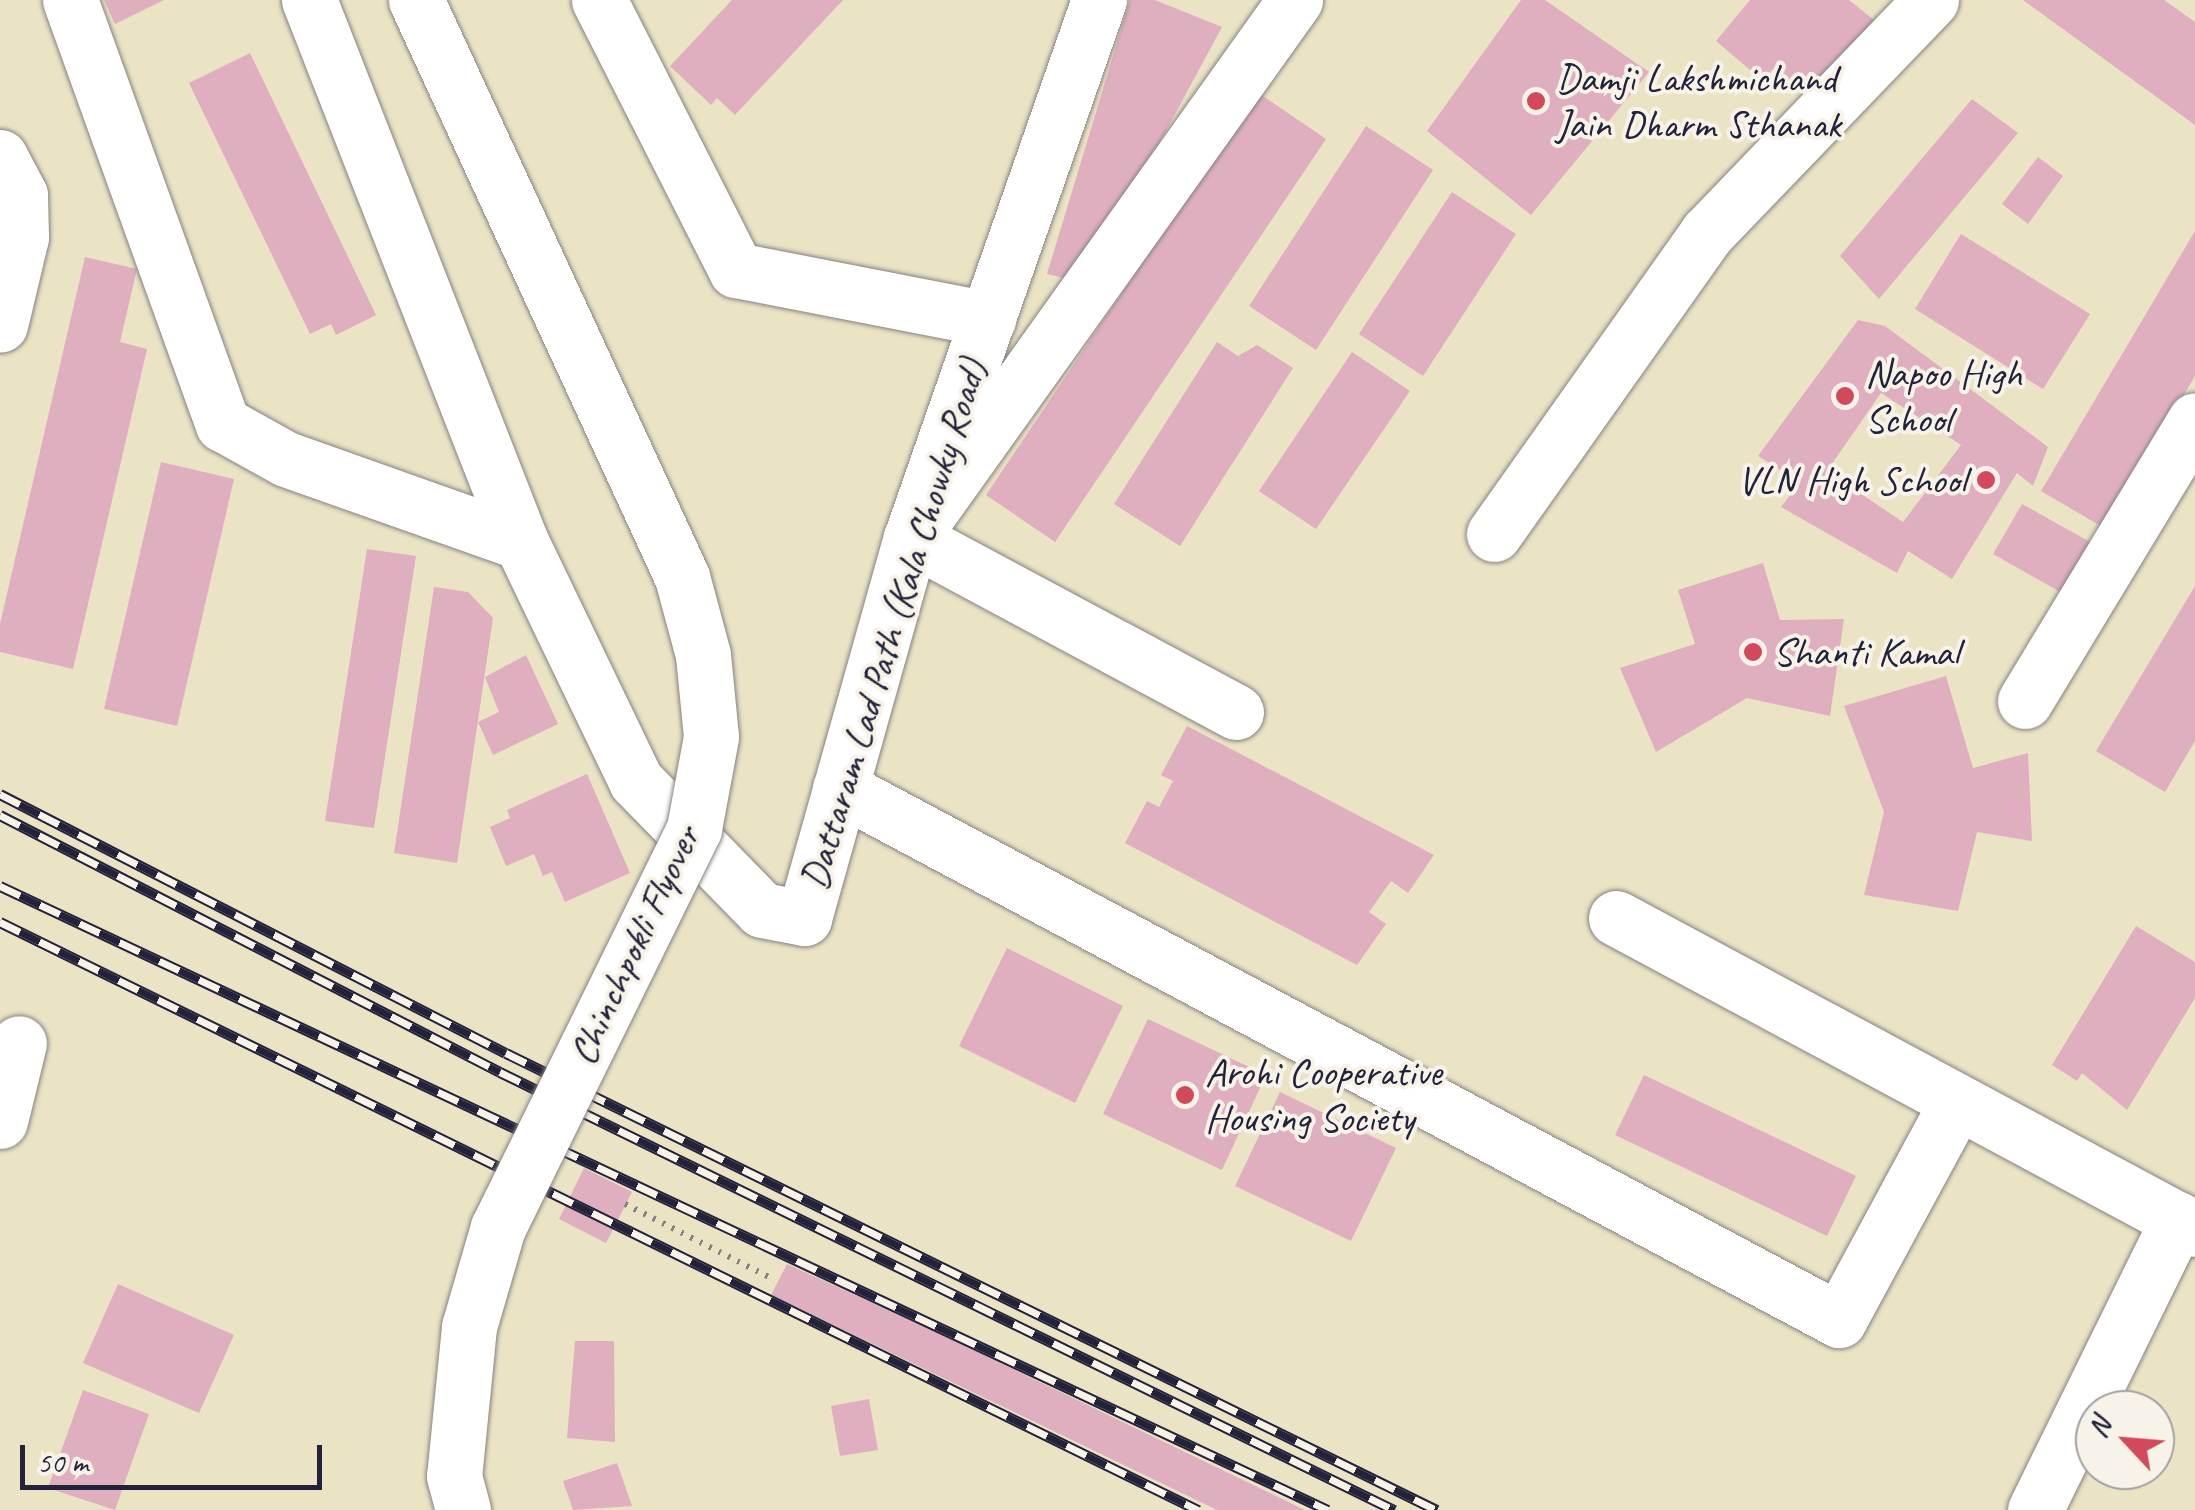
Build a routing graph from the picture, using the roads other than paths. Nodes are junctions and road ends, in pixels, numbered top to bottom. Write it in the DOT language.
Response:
graph roads {
  1 [pos="70,0"];
  2 [pos="309,0"];
  3 [pos="416,0"];
  4 [pos="598,0"];
  5 [pos="1099,0"];
  6 [pos="1295,0"];
  7 [pos="1930,0"];
  8 [pos="0,157"];
  9 [pos="988,319"];
  10 [pos="0,325"];
  11 [pos="2195,420"];
  12 [pos="1494,534"];
  13 [pos="911,538"];
  14 [pos="521,542"];
  15 [pos="2025,701"];
  16 [pos="1236,712"];
  17 [pos="840,788"];
  18 [pos="1616,918"];
  19 [pos="20,1042"];
  20 [pos="1957,1102"];
  21 [pos="0,1122"];
  22 [pos="2186,1224"];
  23 [pos="464,1510"];
  24 [pos="2035,1510"];
  1 -- 14 [label="street"];
  2 -- 14 [label="street, Dattaram Lad Path (Kala Chowky Road)"];
  3 -- 23 [label="street, Chinchpokli Flyover, bridge"];
  4 -- 9 [label="street"];
  5 -- 9 [label="street, Dattaram Lad Path (Kala Chowky Road)"];
  6 -- 13 [label="street"];
  7 -- 12 [label="street"];
  8 -- 10 [label="street"];
  9 -- 13 [label="street, Dattaram Lad Path (Kala Chowky Road)"];
  11 -- 15 [label="street"];
  13 -- 16 [label="street"];
  13 -- 17 [label="street, Dattaram Lad Path (Kala Chowky Road)"];
  14 -- 17 [label="street, Dattaram Lad Path (Kala Chowky Road)"];
  17 -- 20 [label="street"];
  18 -- 20 [label="street"];
  19 -- 21 [label="street"];
  20 -- 22 [label="street"];
  22 -- 24 [label="street"];
}
